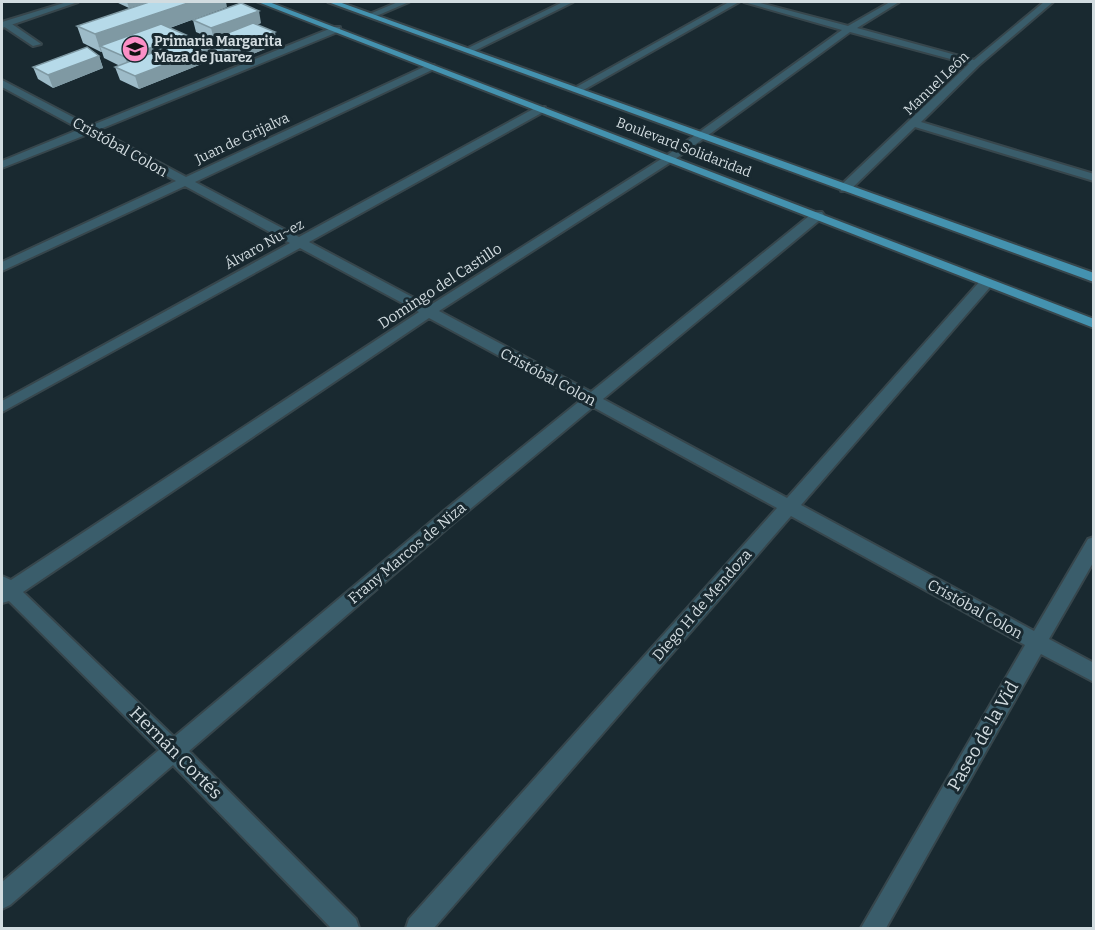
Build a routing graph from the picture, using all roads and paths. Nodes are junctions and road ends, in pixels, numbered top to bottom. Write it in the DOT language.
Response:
graph roads {
  1 [pos="74,2"];
  2 [pos="262,2"];
  3 [pos="332,2"];
  4 [pos="405,2"];
  5 [pos="569,2"];
  6 [pos="735,2"];
  7 [pos="748,2"];
  8 [pos="895,2"];
  9 [pos="1049,2"];
  10 [pos="371,15"];
  11 [pos="4,25"];
  12 [pos="337,29"];
  13 [pos="849,29"];
  14 [pos="36,44"];
  15 [pos="469,50"];
  16 [pos="976,63"];
  17 [pos="431,67"];
  18 [pos="4,86"];
  19 [pos="576,90"];
  20 [pos="541,109"];
  21 [pos="914,123"];
  22 [pos="87,129"];
  23 [pos="702,136"];
  24 [pos="670,158"];
  25 [pos="1094,161"];
  26 [pos="2,165"];
  27 [pos="1088,176"];
  28 [pos="184,182"];
  29 [pos="845,188"];
  30 [pos="818,215"];
  31 [pos="297,243"];
  32 [pos="2,267"];
  33 [pos="1094,278"];
  34 [pos="986,282"];
  35 [pos="427,313"];
  36 [pos="1094,324"];
  37 [pos="593,400"];
  38 [pos="2,407"];
  39 [pos="788,507"];
  40 [pos="1094,544"];
  41 [pos="4,589"];
  42 [pos="1036,642"];
  43 [pos="1094,673"];
  44 [pos="174,751"];
  45 [pos="2,897"];
  46 [pos="347,928"];
  47 [pos="418,928"];
  48 [pos="873,928"];
  1 -- 11 [label="street"];
  2 -- 12 [label="main road, Boulevard Solidaridad"];
  3 -- 10 [label="main road, Boulevard Solidaridad"];
  4 -- 10 [label="street"];
  5 -- 15 [label="street"];
  6 -- 19 [label="street"];
  7 -- 13 [label="street"];
  8 -- 13 [label="street, Domingo del Castillo"];
  9 -- 16 [label="street, Manuel León"];
  10 -- 15 [label="main road, Boulevard Solidaridad"];
  11 -- 14 [label="street"];
  12 -- 17 [label="main road, Boulevard Solidaridad"];
  12 -- 22 [label="street"];
  13 -- 16 [label="street"];
  13 -- 23 [label="street, Domingo del Castillo"];
  15 -- 19 [label="main road, Boulevard Solidaridad"];
  16 -- 21 [label="street, Manuel León"];
  17 -- 20 [label="main road, Boulevard Solidaridad"];
  17 -- 28 [label="street, Juan de Grijalva"];
  18 -- 22 [label="street, Cristóbal Colon"];
  19 -- 23 [label="main road, Boulevard Solidaridad"];
  20 -- 24 [label="main road, Boulevard Solidaridad"];
  20 -- 31 [label="street, Álvaro Nu~ez"];
  21 -- 27 [label="street"];
  21 -- 29 [label="street, Manuel León"];
  22 -- 26 [label="street"];
  22 -- 28 [label="street, Cristóbal Colon"];
  23 -- 24 [label="street, Domingo del Castillo"];
  23 -- 29 [label="main road, Boulevard Solidaridad"];
  24 -- 30 [label="main road, Boulevard Solidaridad"];
  24 -- 35 [label="street, Domingo del Castillo"];
  25 -- 27 [label="street"];
  28 -- 31 [label="street, Cristóbal Colon"];
  28 -- 32 [label="street, Juan de Grijalva"];
  29 -- 33 [label="main road, Boulevard Solidaridad"];
  30 -- 34 [label="main road, Boulevard Solidaridad"];
  30 -- 37 [label="street, Frany Marcos de Niza"];
  31 -- 35 [label="street, Cristóbal Colon"];
  31 -- 38 [label="street, Álvaro Nu~ez"];
  34 -- 36 [label="main road, Boulevard Solidaridad"];
  34 -- 39 [label="street, Diego H de Mendoza"];
  35 -- 37 [label="street, Cristóbal Colon"];
  35 -- 41 [label="street, Domingo del Castillo"];
  37 -- 39 [label="street, Cristóbal Colon"];
  37 -- 44 [label="street, Frany Marcos de Niza"];
  39 -- 42 [label="street, Cristóbal Colon"];
  39 -- 47 [label="street, Diego H de Mendoza"];
  40 -- 42 [label="street, Paseo de la Vid"];
  41 -- 44 [label="street, Hernán Cortés"];
  42 -- 43 [label="street, Cristóbal Colon"];
  42 -- 48 [label="street, Paseo de la Vid"];
  44 -- 45 [label="street, Frany Marcos de Niza"];
  44 -- 46 [label="street, Hernán Cortés"];
}
